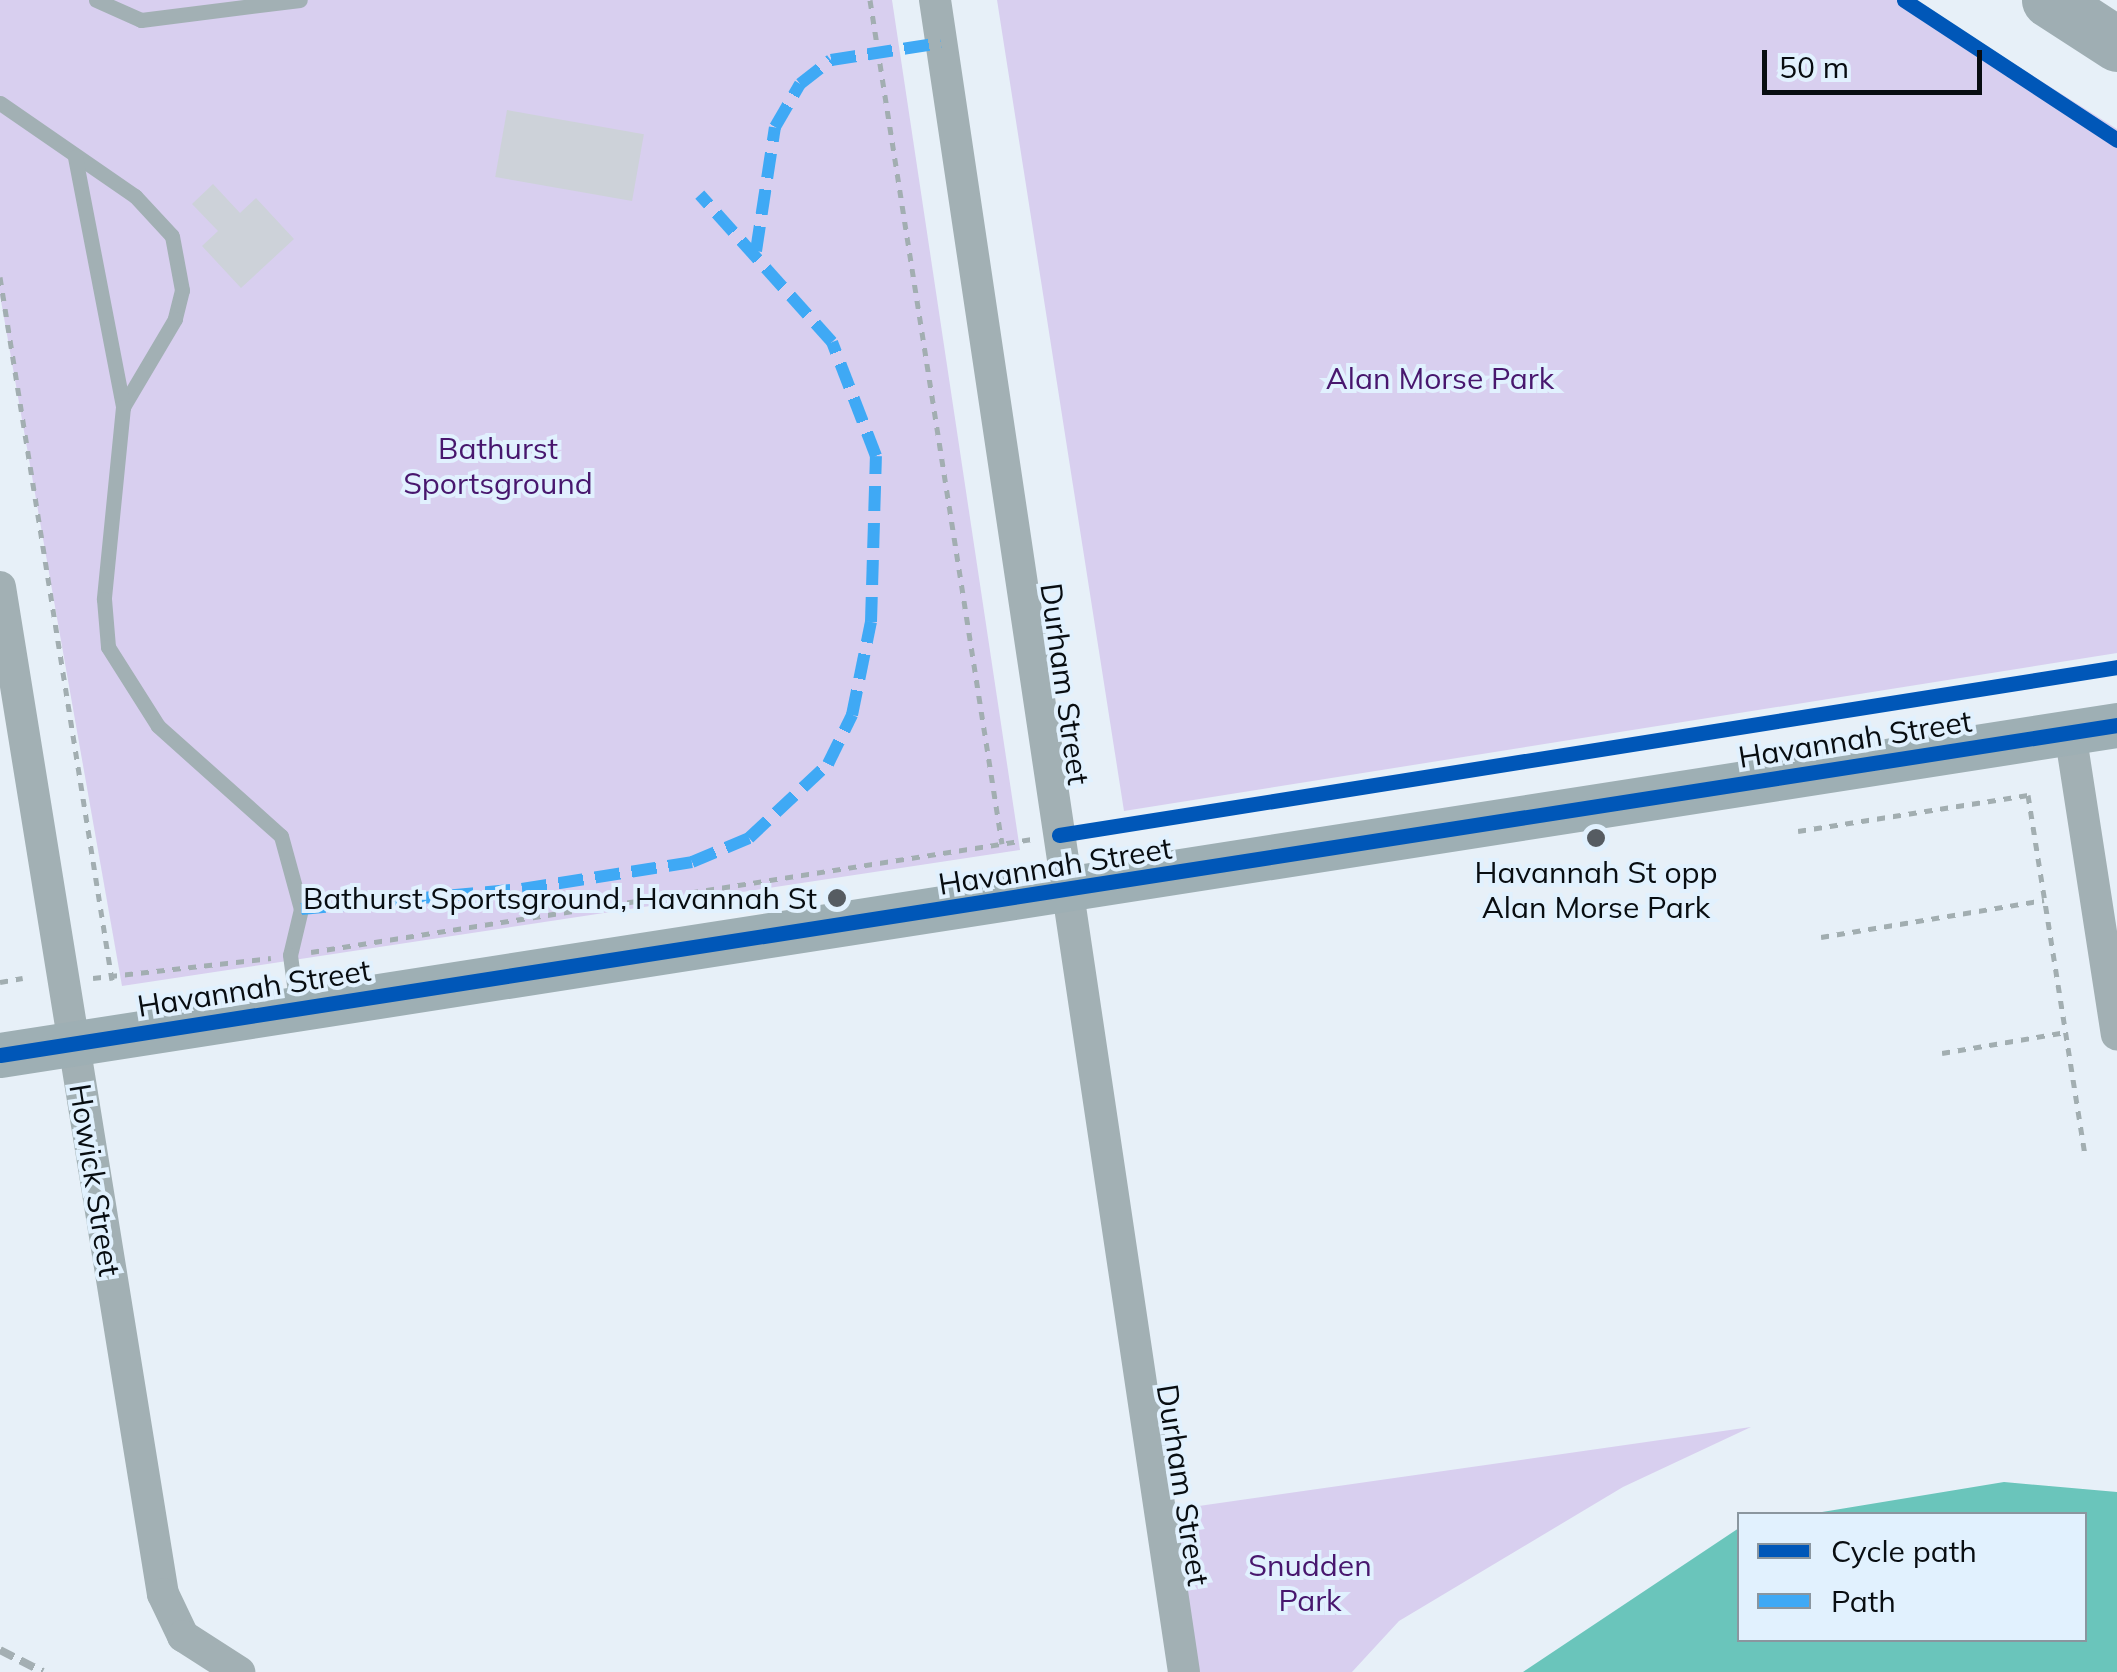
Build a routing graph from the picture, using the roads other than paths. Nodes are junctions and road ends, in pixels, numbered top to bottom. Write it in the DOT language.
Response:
graph roads {
  1 [pos="96,0"];
  2 [pos="300,0"];
  3 [pos="935,0"];
  4 [pos="0,102"];
  5 [pos="75,157"];
  6 [pos="123,407"];
  7 [pos="0,588"];
  8 [pos="2117,725"];
  9 [pos="2070,732"];
  10 [pos="1068,892"];
  11 [pos="298,1009"];
  12 [pos="2117,1034"];
  13 [pos="72,1043"];
  14 [pos="0,1055"];
  15 [pos="239,1672"];
  16 [pos="1184,1672"];
  1 -- 2 [label="lane"];
  3 -- 10 [label="street, Durham Street"];
  4 -- 5 [label="lane"];
  5 -- 6 [label="lane"];
  5 -- 6 [label="lane"];
  6 -- 11 [label="lane"];
  7 -- 13 [label="street, Howick Street"];
  8 -- 9 [label="street, Havannah Street"];
  9 -- 10 [label="street, Havannah Street"];
  9 -- 12 [label="street"];
  10 -- 11 [label="street, Havannah Street"];
  10 -- 16 [label="street, Durham Street"];
  11 -- 13 [label="street, Havannah Street"];
  13 -- 14 [label="street, Havannah Street"];
  13 -- 15 [label="street, Howick Street"];
}
